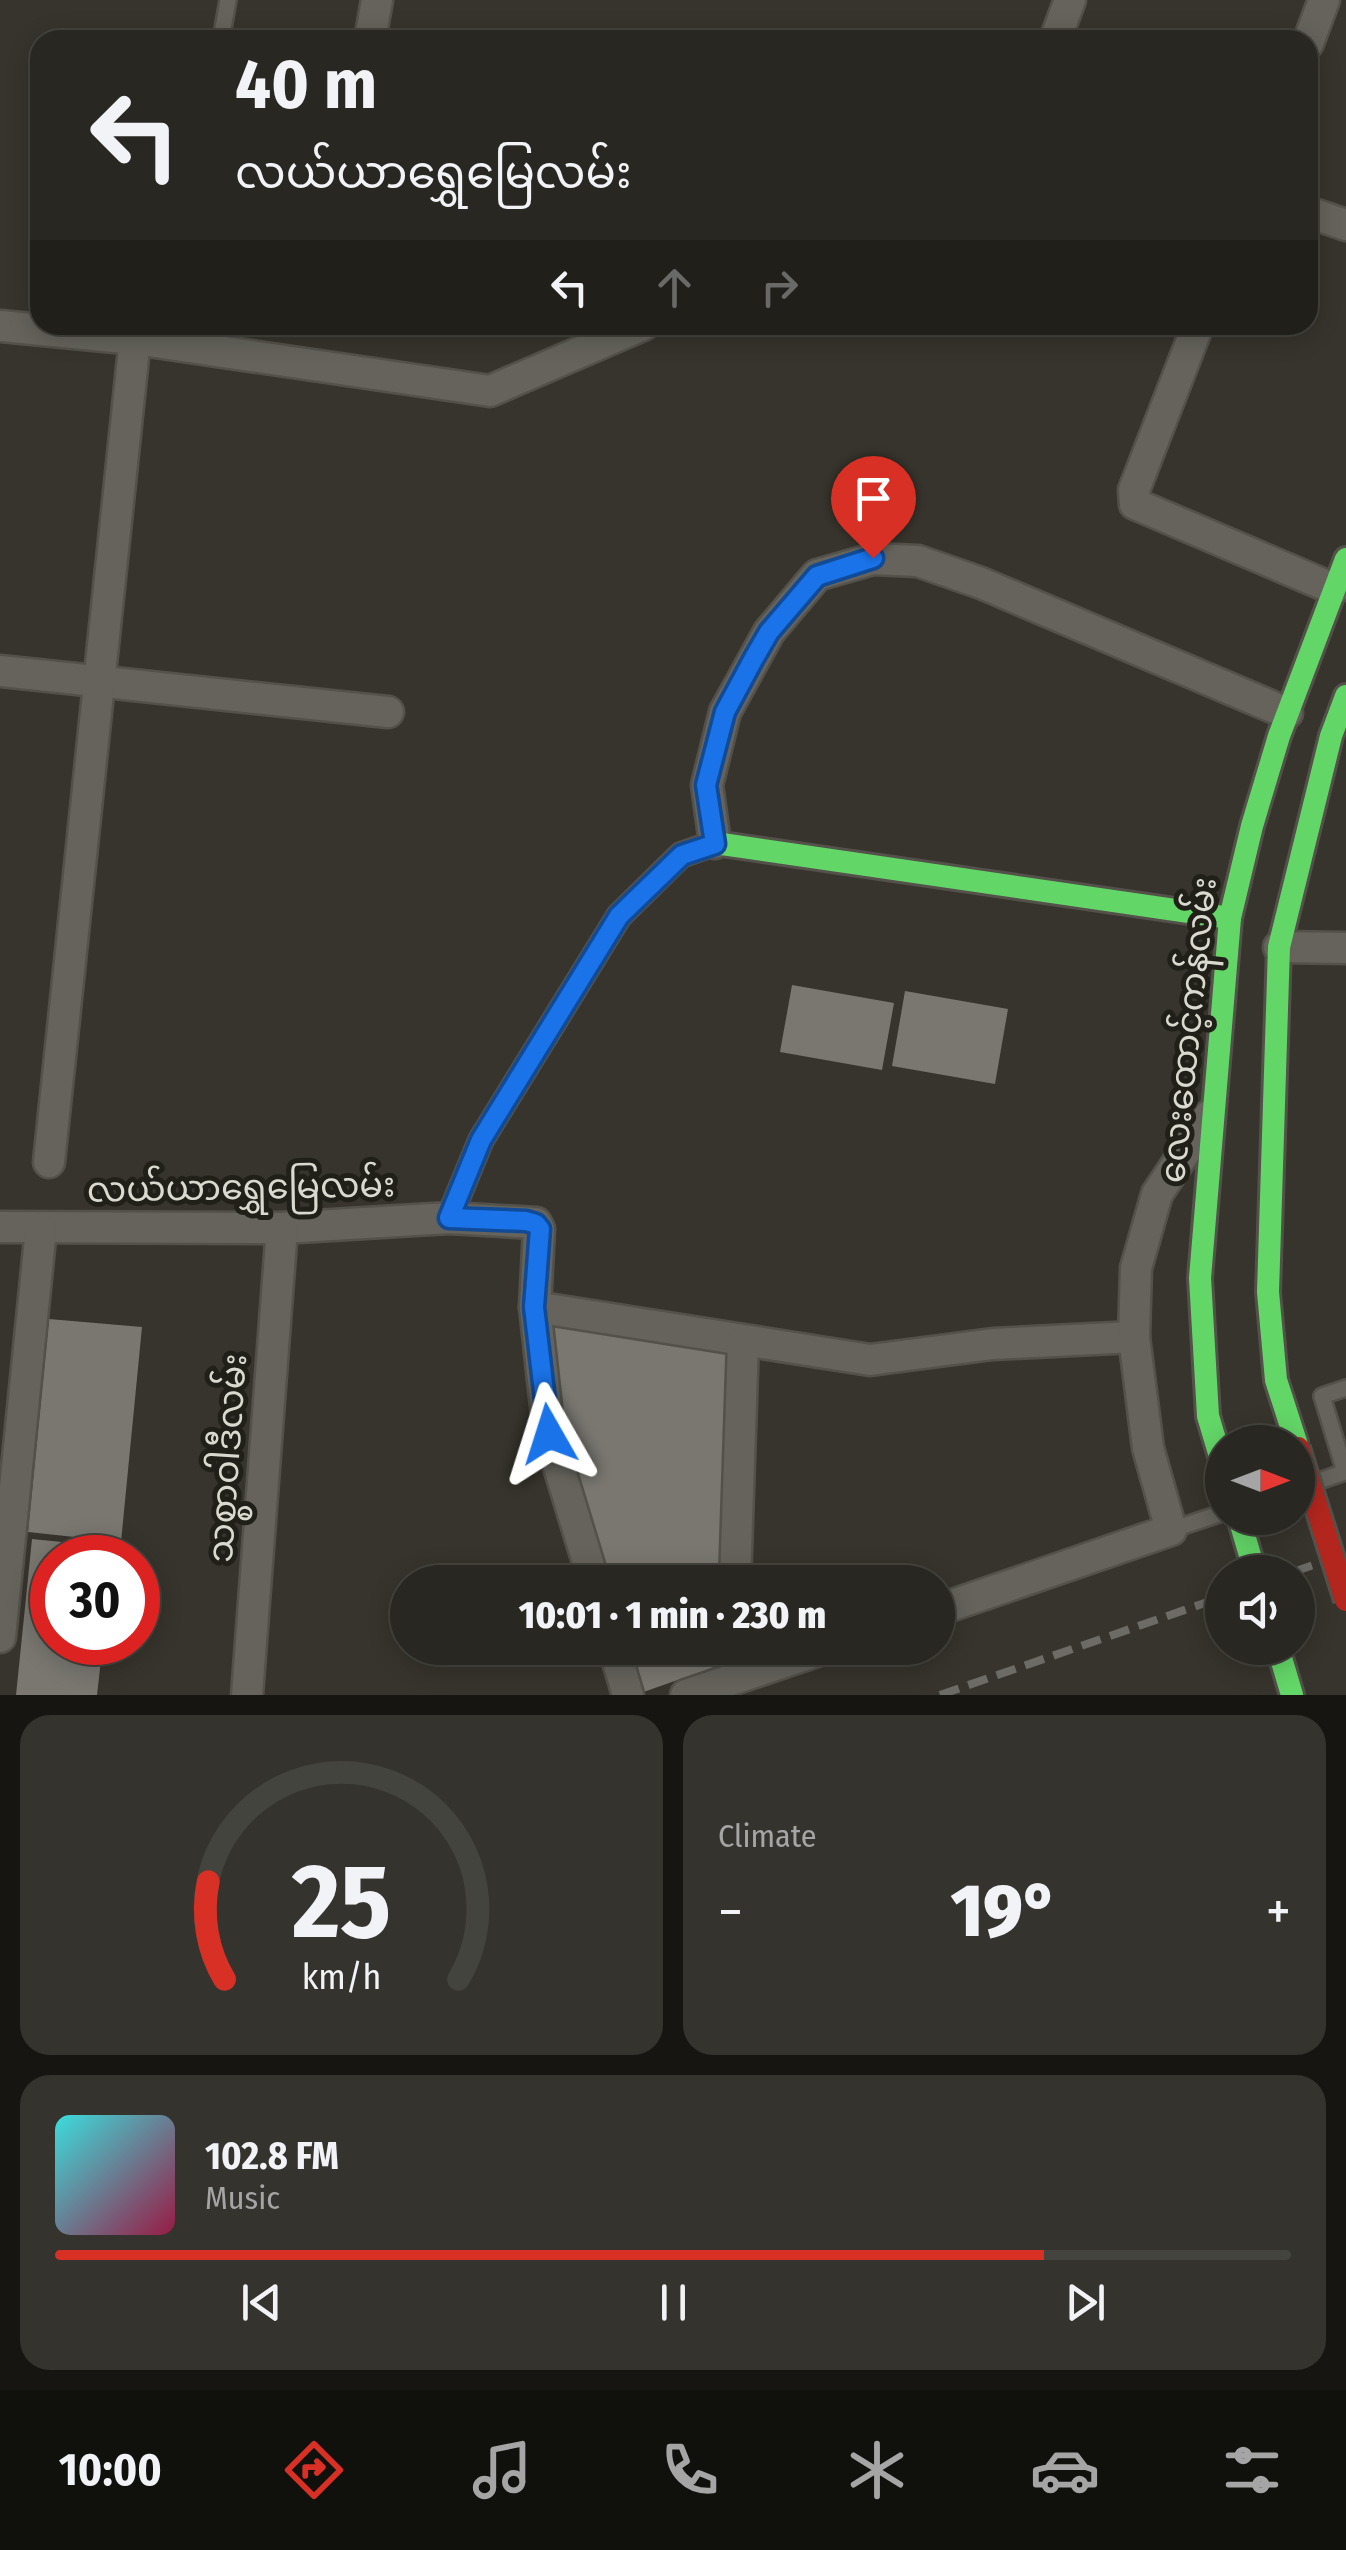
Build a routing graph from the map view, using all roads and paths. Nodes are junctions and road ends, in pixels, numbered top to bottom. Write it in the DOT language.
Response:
graph roads {
  1 [pos="228,0"];
  2 [pos="377,0"];
  3 [pos="1070,0"];
  4 [pos="1324,0"];
  5 [pos="223,30"];
  6 [pos="372,30"];
  7 [pos="1059,30"];
  8 [pos="1313,30"];
  9 [pos="1318,215"];
  10 [pos="1346,224"];
  11 [pos="0,326"];
  12 [pos="30,329"];
  13 [pos="93,335"];
  14 [pos="620,335"];
  15 [pos="1194,335"];
  16 [pos="135,339"];
  17 [pos="1346,559"];
  18 [pos="1334,589"];
  19 [pos="0,672"];
  20 [pos="100,682"];
  21 [pos="1346,696"];
  22 [pos="388,712"];
  23 [pos="1287,713"];
  24 [pos="715,844"];
  25 [pos="1230,918"];
  26 [pos="1279,947"];
  27 [pos="1346,948"];
  28 [pos="1211,1113"];
  29 [pos="49,1162"];
  30 [pos="449,1218"];
  31 [pos="0,1226"];
  32 [pos="41,1228"];
  33 [pos="282,1228"];
  34 [pos="534,1307"];
  35 [pos="1134,1337"];
  36 [pos="743,1342"];
  37 [pos="1346,1388"];
  38 [pos="1211,1425"];
  39 [pos="1291,1425"];
  40 [pos="1315,1482"];
  41 [pos="1315,1502"];
  42 [pos="1205,1519"];
  43 [pos="1171,1530"];
  44 [pos="589,1565"];
  45 [pos="736,1565"];
  46 [pos="1346,1600"];
  47 [pos="955,1604"];
  48 [pos="0,1637"];
  49 [pos="619,1665"];
  50 [pos="775,1665"];
  51 [pos="1283,1665"];
  52 [pos="247,1695"];
  53 [pos="628,1695"];
  54 [pos="686,1695"];
  55 [pos="1292,1695"];
  1 -- 5 [label="lane"];
  2 -- 6 [label="street"];
  3 -- 7 [label="street"];
  4 -- 8 [label="street"];
  9 -- 10 [label="street"];
  11 -- 12 [label="street"];
  13 -- 16 [label="street"];
  14 -- 16 [label="street"];
  15 -- 18 [label="street"];
  16 -- 20 [label="street"];
  17 -- 18 [label="main road, လေးထောင့်ကန်လမ်း"];
  18 -- 23 [label="main road, လေးထောင့်ကန်လမ်း"];
  19 -- 20 [label="street"];
  20 -- 22 [label="street"];
  20 -- 29 [label="street"];
  21 -- 26 [label="main road"];
  23 -- 24 [label="street"];
  23 -- 25 [label="main road, လေးထောင့်ကန်လမ်း"];
  24 -- 25 [label="main road"];
  24 -- 30 [label="main road"];
  25 -- 28 [label="main road, လေးထောင့်ကန်လမ်း"];
  26 -- 27 [label="street"];
  26 -- 39 [label="main road"];
  28 -- 35 [label="street"];
  28 -- 38 [label="main road, လေးထောင့်ကန်လမ်း"];
  30 -- 33 [label="street, လယ်ယာရွှေမြေလမ်း"];
  30 -- 34 [label="street, လယ်ယာရွှေမြေလမ်း"];
  31 -- 32 [label="street, လယ်ယာရွှေမြေလမ်း"];
  32 -- 33 [label="street, လယ်ယာရွှေမြေလမ်း"];
  32 -- 48 [label="street"];
  33 -- 52 [label="street, သစ္စာဝါဒီလမ်း"];
  34 -- 36 [label="street"];
  34 -- 44 [label="street, လယ်ယာရွှေမြေလမ်း"];
  35 -- 36 [label="street"];
  35 -- 43 [label="street"];
  36 -- 45 [label="street"];
  37 -- 40 [label="lane"];
  41 -- 46 [label="main road, bridge"];
  42 -- 43 [label="lane"];
  43 -- 47 [label="street"];
  49 -- 53 [label="street"];
  50 -- 54 [label="street"];
  51 -- 55 [label="main road"];
}
